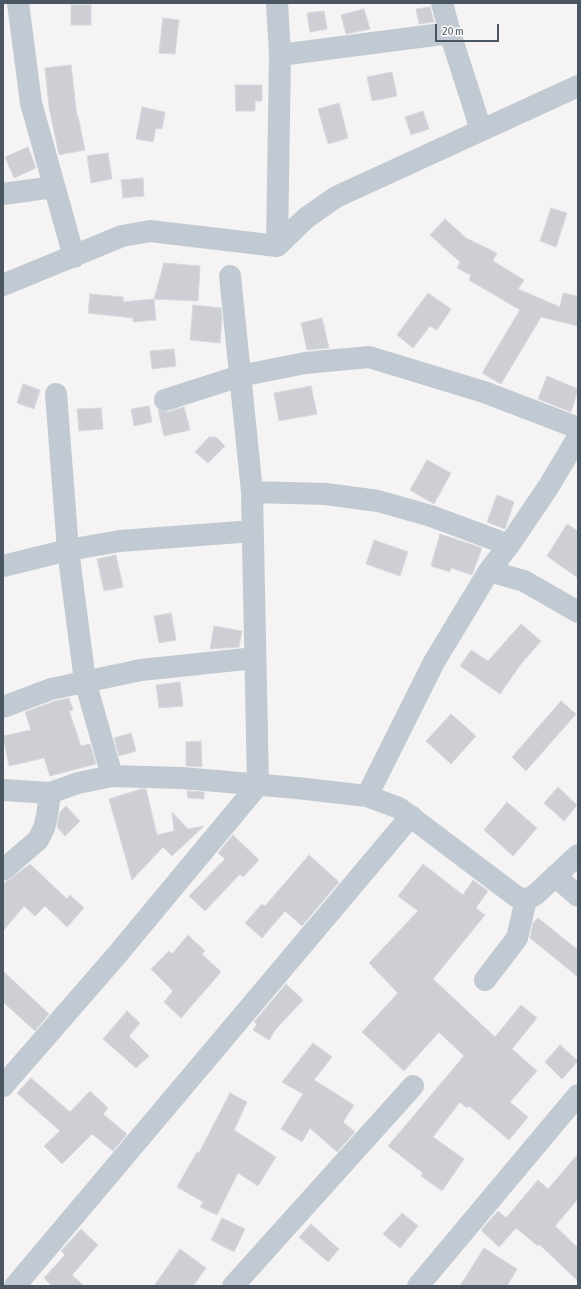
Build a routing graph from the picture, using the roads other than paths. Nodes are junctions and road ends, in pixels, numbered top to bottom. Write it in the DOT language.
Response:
graph roads {
  1 [pos="18,3"];
  2 [pos="278,3"];
  3 [pos="442,3"];
  4 [pos="450,33"];
  5 [pos="280,55"];
  6 [pos="578,86"];
  7 [pos="481,130"];
  8 [pos="54,187"];
  9 [pos="3,194"];
  10 [pos="277,246"];
  11 [pos="74,257"];
  12 [pos="230,276"];
  13 [pos="3,285"];
  14 [pos="240,376"];
  15 [pos="56,394"];
  16 [pos="166,400"];
  17 [pos="578,428"];
  18 [pos="578,437"];
  19 [pos="252,492"];
  20 [pos="253,531"];
  21 [pos="510,545"];
  22 [pos="68,550"];
  23 [pos="3,566"];
  24 [pos="489,571"];
  25 [pos="578,612"];
  26 [pos="255,658"];
  27 [pos="85,681"];
  28 [pos="3,707"];
  29 [pos="112,776"];
  30 [pos="258,785"];
  31 [pos="3,790"];
  32 [pos="50,793"];
  33 [pos="367,796"];
  34 [pos="411,816"];
  35 [pos="578,855"];
  36 [pos="3,870"];
  37 [pos="555,876"];
  38 [pos="578,896"];
  39 [pos="526,900"];
  40 [pos="485,980"];
  41 [pos="3,1086"];
  42 [pos="413,1086"];
  43 [pos="578,1096"];
  44 [pos="15,1286"];
  45 [pos="233,1286"];
  46 [pos="418,1286"];
  1 -- 8 [label="street"];
  2 -- 5 [label="street"];
  3 -- 4 [label="street"];
  4 -- 5 [label="street"];
  4 -- 7 [label="street"];
  5 -- 10 [label="street"];
  6 -- 7 [label="street"];
  7 -- 10 [label="street"];
  8 -- 9 [label="street"];
  8 -- 11 [label="street"];
  10 -- 11 [label="street"];
  11 -- 13 [label="street"];
  12 -- 14 [label="street"];
  14 -- 16 [label="street"];
  14 -- 17 [label="street"];
  14 -- 19 [label="street"];
  15 -- 22 [label="street"];
  18 -- 21 [label="street"];
  19 -- 20 [label="street"];
  19 -- 21 [label="street"];
  20 -- 22 [label="street"];
  20 -- 26 [label="street"];
  21 -- 24 [label="street"];
  22 -- 23 [label="street"];
  22 -- 27 [label="street"];
  24 -- 25 [label="street"];
  24 -- 33 [label="street"];
  26 -- 27 [label="street"];
  26 -- 30 [label="street"];
  27 -- 28 [label="street"];
  27 -- 29 [label="street"];
  29 -- 30 [label="street"];
  29 -- 32 [label="street"];
  30 -- 33 [label="street"];
  30 -- 41 [label="street"];
  31 -- 32 [label="street"];
  32 -- 36 [label="street"];
  33 -- 34 [label="street"];
  34 -- 39 [label="street"];
  34 -- 44 [label="street"];
  35 -- 37 [label="street"];
  37 -- 38 [label="street"];
  37 -- 39 [label="street"];
  39 -- 40 [label="street"];
  42 -- 45 [label="street"];
  43 -- 46 [label="street"];
}
